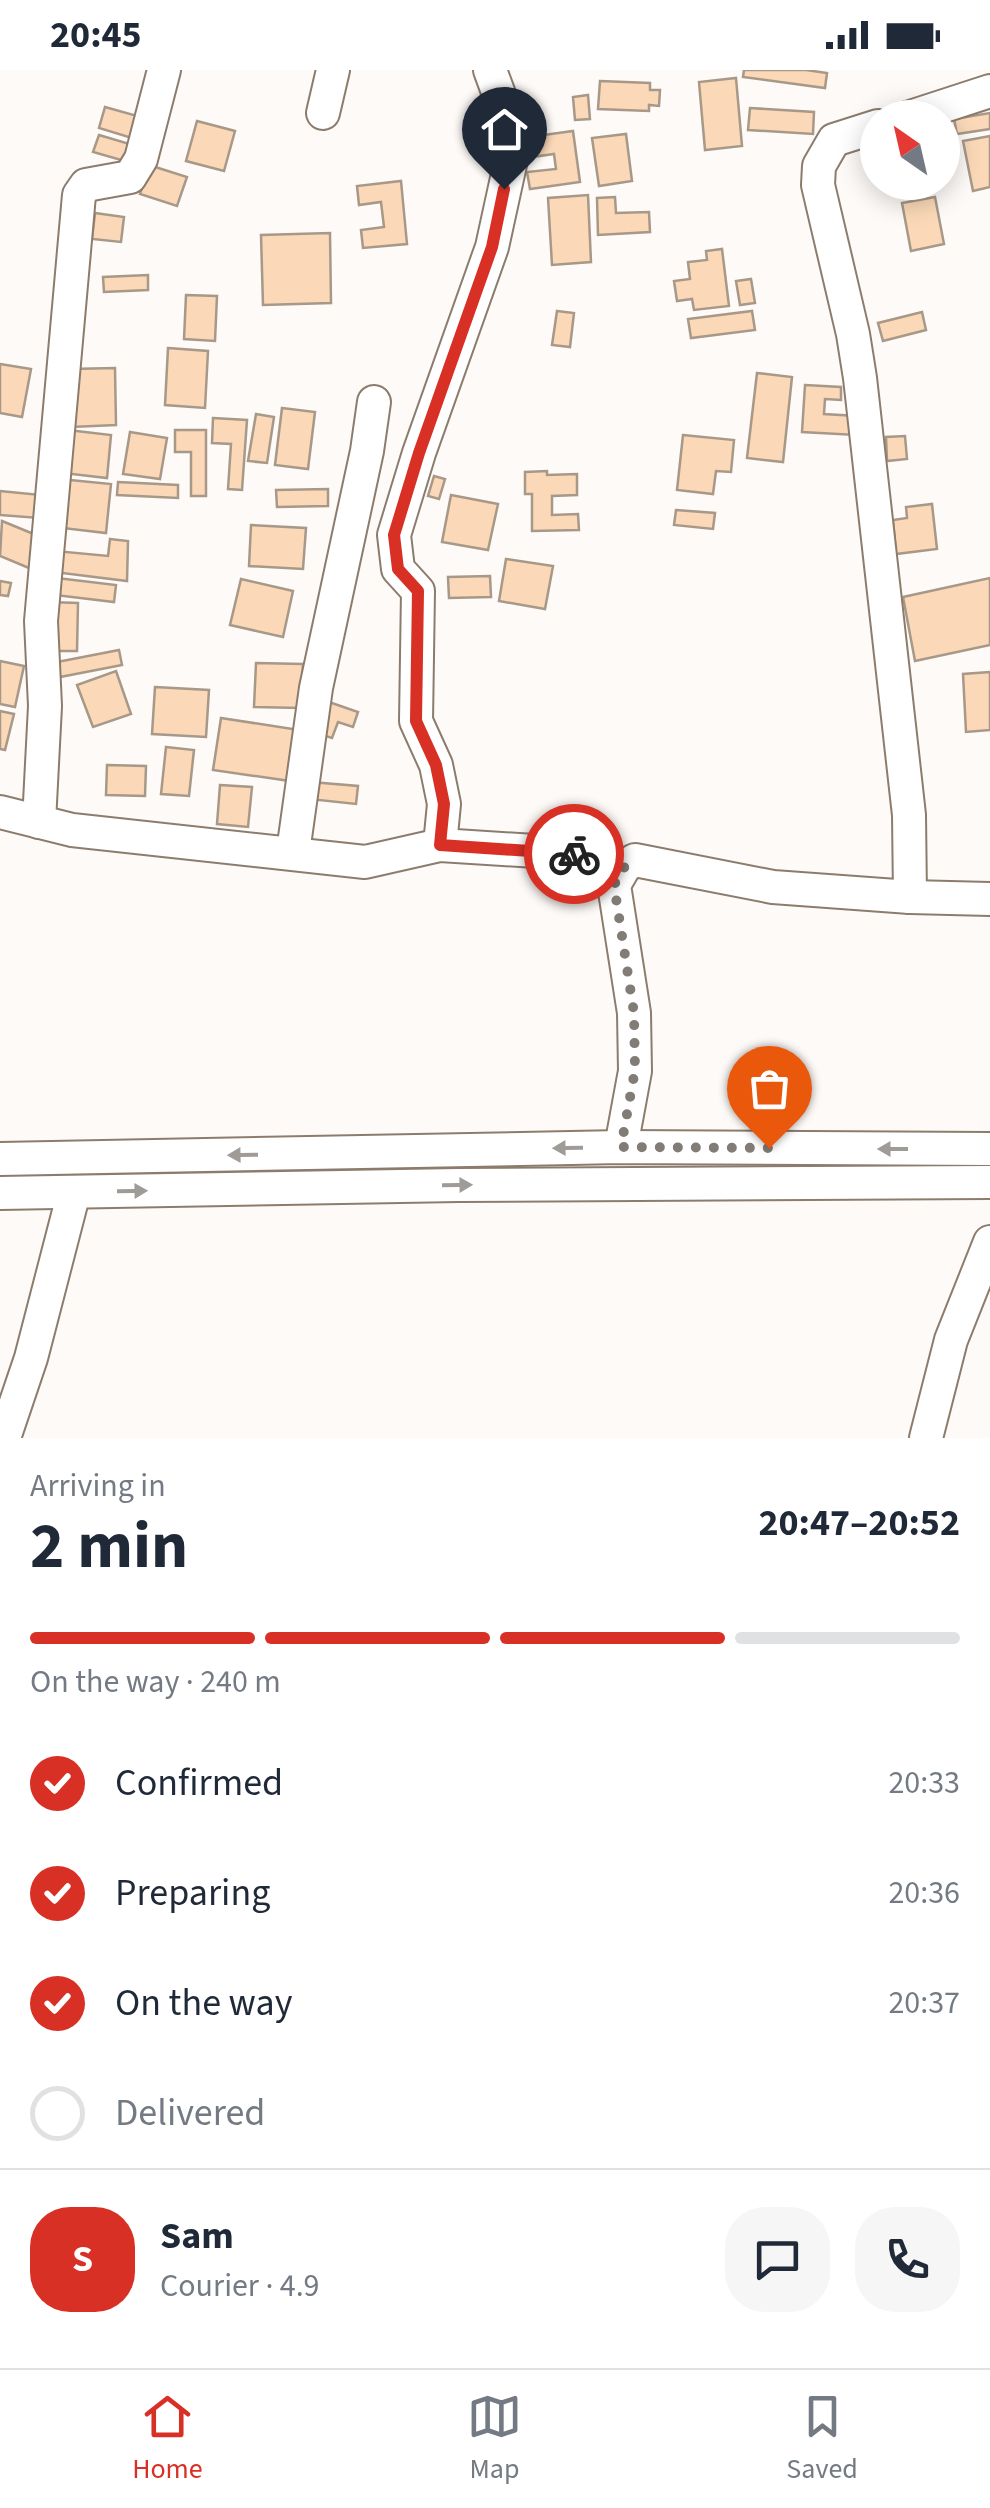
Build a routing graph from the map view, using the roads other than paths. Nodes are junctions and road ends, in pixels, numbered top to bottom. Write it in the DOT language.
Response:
graph roads {
  1 [pos="164,70"];
  2 [pos="333,70"];
  3 [pos="490,70"];
  4 [pos="990,91"];
  5 [pos="960,101"];
  6 [pos="323,113"];
  7 [pos="860,132"];
  8 [pos="374,402"];
  9 [pos="0,812"];
  10 [pos="40,822"];
  11 [pos="440,845"];
  12 [pos="292,852"];
  13 [pos="625,866"];
  14 [pos="910,897"];
  15 [pos="990,899"];
  16 [pos="621,1147"];
  17 [pos="990,1149"];
  18 [pos="0,1160"];
  19 [pos="990,1182"];
  20 [pos="74,1192"];
  21 [pos="0,1193"];
  22 [pos="990,1242"];
  23 [pos="4,1438"];
  24 [pos="926,1438"];
  1 -- 10 [label="street"];
  2 -- 6 [label="street"];
  3 -- 11 [label="street"];
  4 -- 5 [label="street"];
  7 -- 14 [label="street"];
  8 -- 12 [label="street"];
  9 -- 10 [label="street"];
  10 -- 12 [label="street"];
  11 -- 12 [label="street"];
  11 -- 13 [label="street"];
  13 -- 14 [label="street"];
  13 -- 16 [label="street"];
  14 -- 15 [label="street"];
  17 -- 16 [label="street, one-way"];
  16 -- 18 [label="street, one-way"];
  20 -- 19 [label="street, one-way"];
  20 -- 21 [label="street"];
  20 -- 23 [label="street"];
  22 -- 24 [label="street"];
}
